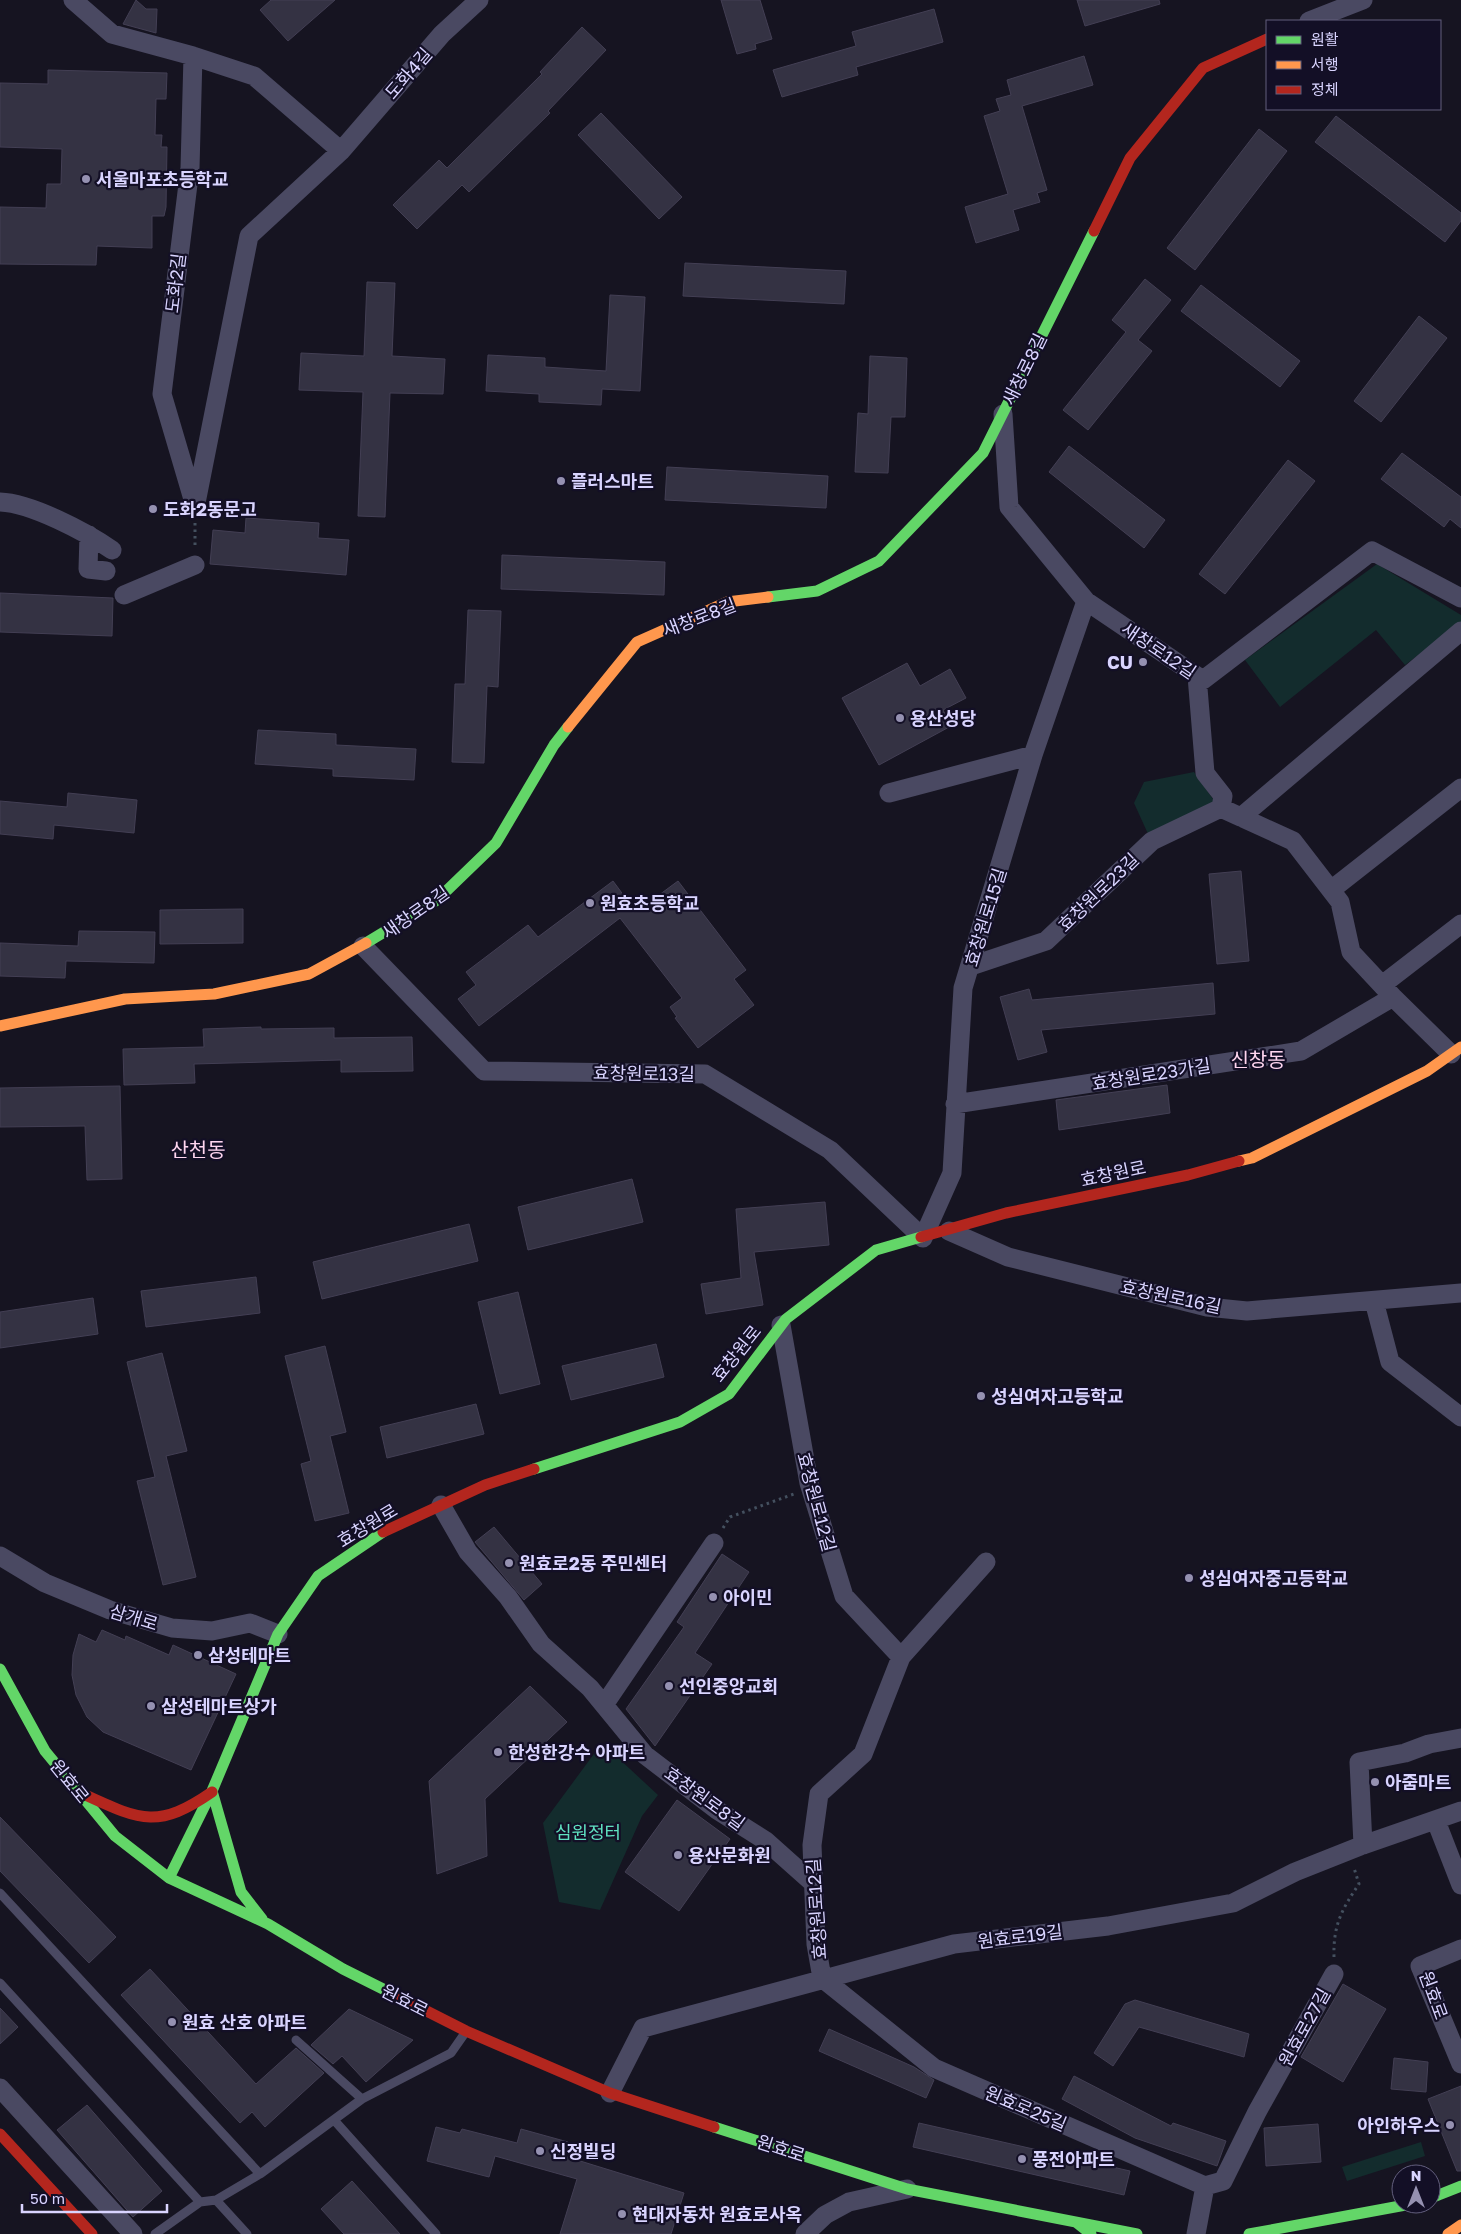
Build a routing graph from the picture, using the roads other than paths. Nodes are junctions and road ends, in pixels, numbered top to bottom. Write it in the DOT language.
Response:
graph roads {
  1 [pos="73,0"];
  2 [pos="479,0"];
  3 [pos="1363,0"];
  4 [pos="1312,20"];
  5 [pos="1266,40"];
  6 [pos="193,56"];
  7 [pos="341,151"];
  8 [pos="1003,410"];
  9 [pos="0,502"];
  10 [pos="195,506"];
  11 [pos="89,535"];
  12 [pos="112,550"];
  13 [pos="195,565"];
  14 [pos="106,571"];
  15 [pos="124,595"];
  16 [pos="1461,598"];
  17 [pos="1086,601"];
  18 [pos="1461,631"];
  19 [pos="1197,676"];
  20 [pos="1033,755"];
  21 [pos="1461,788"];
  22 [pos="889,793"];
  23 [pos="1221,808"];
  24 [pos="1241,818"];
  25 [pos="1331,890"];
  26 [pos="1461,924"];
  27 [pos="363,946"];
  28 [pos="971,966"];
  29 [pos="1387,991"];
  30 [pos="0,1026"];
  31 [pos="1456,1051"];
  32 [pos="955,1104"];
  33 [pos="949,1231"];
  34 [pos="923,1238"];
  35 [pos="1461,1293"];
  36 [pos="1374,1301"];
  37 [pos="781,1326"];
  38 [pos="1461,1417"];
  39 [pos="441,1505"];
  40 [pos="714,1543"];
  41 [pos="0,1556"];
  42 [pos="986,1562"];
  43 [pos="278,1634"];
  44 [pos="901,1657"];
  45 [pos="0,1669"];
  46 [pos="604,1705"];
  47 [pos="1461,1738"];
  48 [pos="78,1791"];
  49 [pos="212,1791"];
  50 [pos="1461,1811"];
  51 [pos="1436,1822"];
  52 [pos="1355,1848"];
  53 [pos="169,1878"];
  54 [pos="813,1884"];
  55 [pos="1461,1885"];
  56 [pos="0,1893"];
  57 [pos="268,1924"];
  58 [pos="1461,1949"];
  59 [pos="1334,1974"];
  60 [pos="822,1978"];
  61 [pos="0,1983"];
  62 [pos="466,2031"];
  63 [pos="296,2040"];
  64 [pos="1461,2064"];
  65 [pos="0,2088"];
  66 [pos="610,2093"];
  67 [pos="362,2099"];
  68 [pos="334,2120"];
  69 [pos="0,2134"];
  70 [pos="260,2174"];
  71 [pos="1205,2186"];
  72 [pos="1461,2186"];
  73 [pos="907,2189"];
  74 [pos="1441,2194"];
  75 [pos="216,2200"];
  76 [pos="200,2202"];
  77 [pos="1391,2209"];
  78 [pos="1077,2223"];
  79 [pos="1461,2225"];
  80 [pos="92,2234"];
  81 [pos="133,2234"];
  82 [pos="155,2234"];
  83 [pos="247,2234"];
  84 [pos="436,2234"];
  85 [pos="806,2234"];
  86 [pos="1091,2234"];
  87 [pos="1137,2234"];
  88 [pos="1196,2234"];
  89 [pos="1249,2234"];
  90 [pos="1448,2234"];
  1 -- 6 [label="street"];
  2 -- 7 [label="street, 도화4길"];
  3 -- 4 [label="street"];
  5 -- 8 [label="main road, 새창로8길"];
  6 -- 7 [label="street"];
  6 -- 10 [label="street, 도화2길"];
  7 -- 10 [label="street, 도화4길"];
  8 -- 17 [label="street, 새창로12길"];
  8 -- 27 [label="main road, 새창로8길"];
  9 -- 11 [label="street"];
  11 -- 12 [label="street"];
  11 -- 14 [label="street"];
  13 -- 15 [label="street"];
  16 -- 19 [label="street, 새창로12길"];
  17 -- 19 [label="street, 새창로12길"];
  17 -- 20 [label="street, 효창원로15길"];
  18 -- 24 [label="street"];
  19 -- 23 [label="street"];
  20 -- 22 [label="street"];
  20 -- 28 [label="street, 효창원로15길"];
  21 -- 25 [label="street"];
  23 -- 24 [label="street"];
  23 -- 28 [label="street, 효창원로23길"];
  24 -- 25 [label="street"];
  25 -- 29 [label="street"];
  26 -- 29 [label="street"];
  27 -- 30 [label="main road, 새창로8길"];
  27 -- 34 [label="street, 효창원로13길"];
  28 -- 32 [label="street, 효창원로15길"];
  29 -- 31 [label="street"];
  29 -- 32 [label="street, 효창원로23가길"];
  31 -- 33 [label="main road, 효창원로"];
  32 -- 34 [label="street, 효창원로15길"];
  33 -- 34 [label="main road, 효창원로"];
  33 -- 36 [label="street, 효창원로16길"];
  34 -- 37 [label="main road, 효창원로"];
  35 -- 36 [label="street, 효창원로16길"];
  36 -- 38 [label="street"];
  37 -- 39 [label="main road, 효창원로"];
  37 -- 44 [label="street, 효창원로12길"];
  39 -- 43 [label="main road, 효창원로"];
  39 -- 46 [label="street, 효창원로8길"];
  40 -- 46 [label="street"];
  41 -- 43 [label="street, 삼개로"];
  42 -- 44 [label="street, 효창원로12길"];
  43 -- 49 [label="main road, 효창원로"];
  44 -- 54 [label="street, 효창원로12길"];
  45 -- 48 [label="main road, 원효로"];
  46 -- 54 [label="street, 효창원로8길"];
  47 -- 52 [label="street"];
  48 -- 49 [label="main road"];
  48 -- 53 [label="main road, 원효로"];
  49 -- 53 [label="main road, 효창원로"];
  49 -- 57 [label="main road"];
  50 -- 51 [label="street, 원효로19길"];
  51 -- 52 [label="street, 원효로19길"];
  51 -- 55 [label="street"];
  52 -- 60 [label="street, 원효로19길"];
  53 -- 57 [label="main road, 원효로"];
  54 -- 60 [label="street, 효창원로12길"];
  56 -- 70 [label="lane"];
  57 -- 62 [label="main road, 원효로"];
  58 -- 64 [label="street, 원효로"];
  59 -- 71 [label="street, 원효로27길"];
  60 -- 66 [label="street, 원효로19길"];
  60 -- 71 [label="street, 원효로25길"];
  61 -- 76 [label="lane"];
  62 -- 66 [label="main road, 원효로"];
  62 -- 67 [label="lane"];
  63 -- 67 [label="lane"];
  65 -- 81 [label="street"];
  66 -- 73 [label="main road, 원효로"];
  67 -- 68 [label="lane"];
  68 -- 70 [label="lane"];
  68 -- 84 [label="lane"];
  69 -- 80 [label="main road"];
  70 -- 75 [label="lane"];
  71 -- 88 [label="street"];
  72 -- 74 [label="main road"];
  73 -- 78 [label="main road, 원효로"];
  73 -- 85 [label="street, 원효로"];
  75 -- 76 [label="lane"];
  75 -- 83 [label="lane"];
  76 -- 82 [label="lane"];
  77 -- 89 [label="main road"];
  78 -- 86 [label="main road"];
  78 -- 87 [label="main road, 원효로"];
  79 -- 90 [label="main road"];
}
